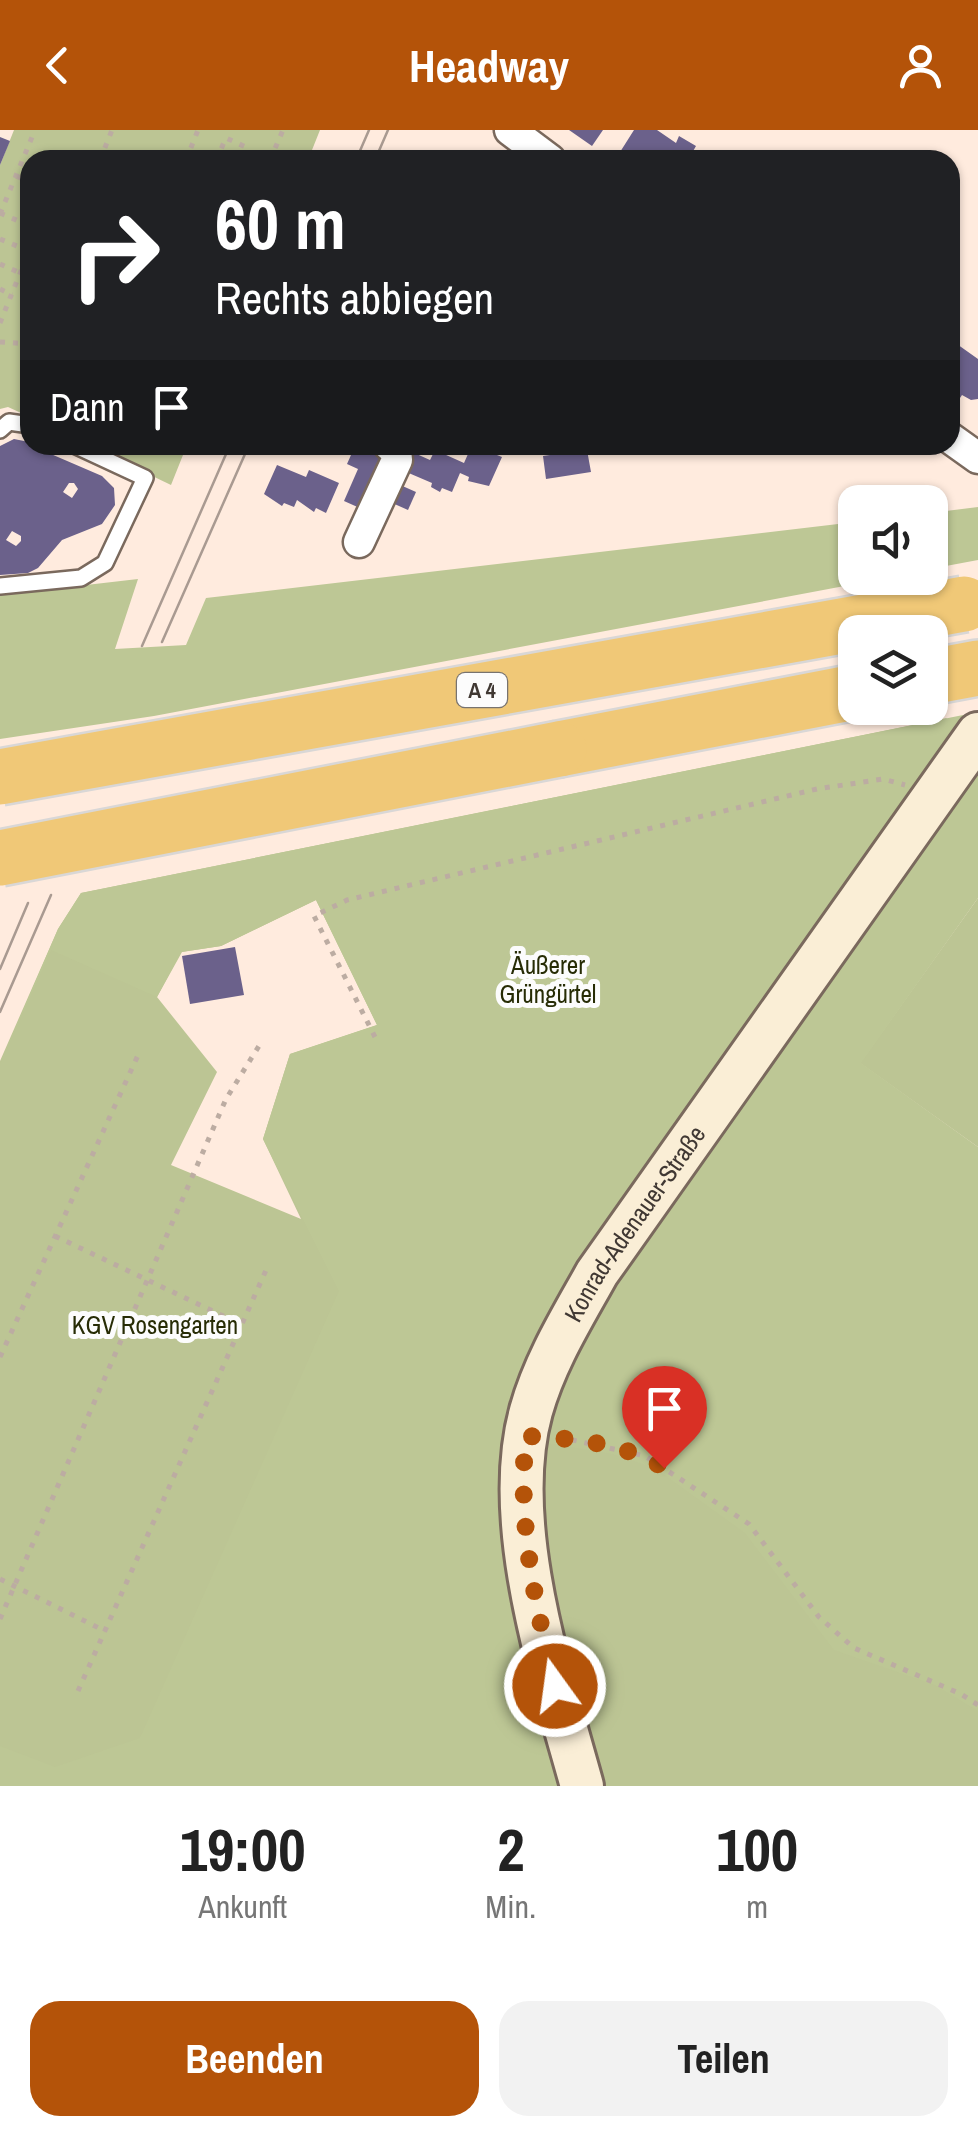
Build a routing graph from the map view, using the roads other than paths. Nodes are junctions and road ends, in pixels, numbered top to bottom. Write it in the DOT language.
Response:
graph roads {
  1 [pos="510,130"];
  2 [pos="534,150"];
  3 [pos="95,455"];
  4 [pos="396,455"];
  5 [pos="359,542"];
  6 [pos="0,586"];
  7 [pos="978,601"];
  8 [pos="978,668"];
  9 [pos="948,674"];
  10 [pos="838,695"];
  11 [pos="978,734"];
  12 [pos="0,777"];
  13 [pos="0,858"];
  14 [pos="582,1786"];
  1 -- 2 [label="street"];
  3 -- 6 [label="lane"];
  4 -- 5 [label="street"];
  7 -- 12 [label="highway, A 4, bridge"];
  8 -- 9 [label="highway"];
  10 -- 13 [label="highway, bridge"];
  11 -- 14 [label="street, Konrad-Adenauer-Straße"];
}
